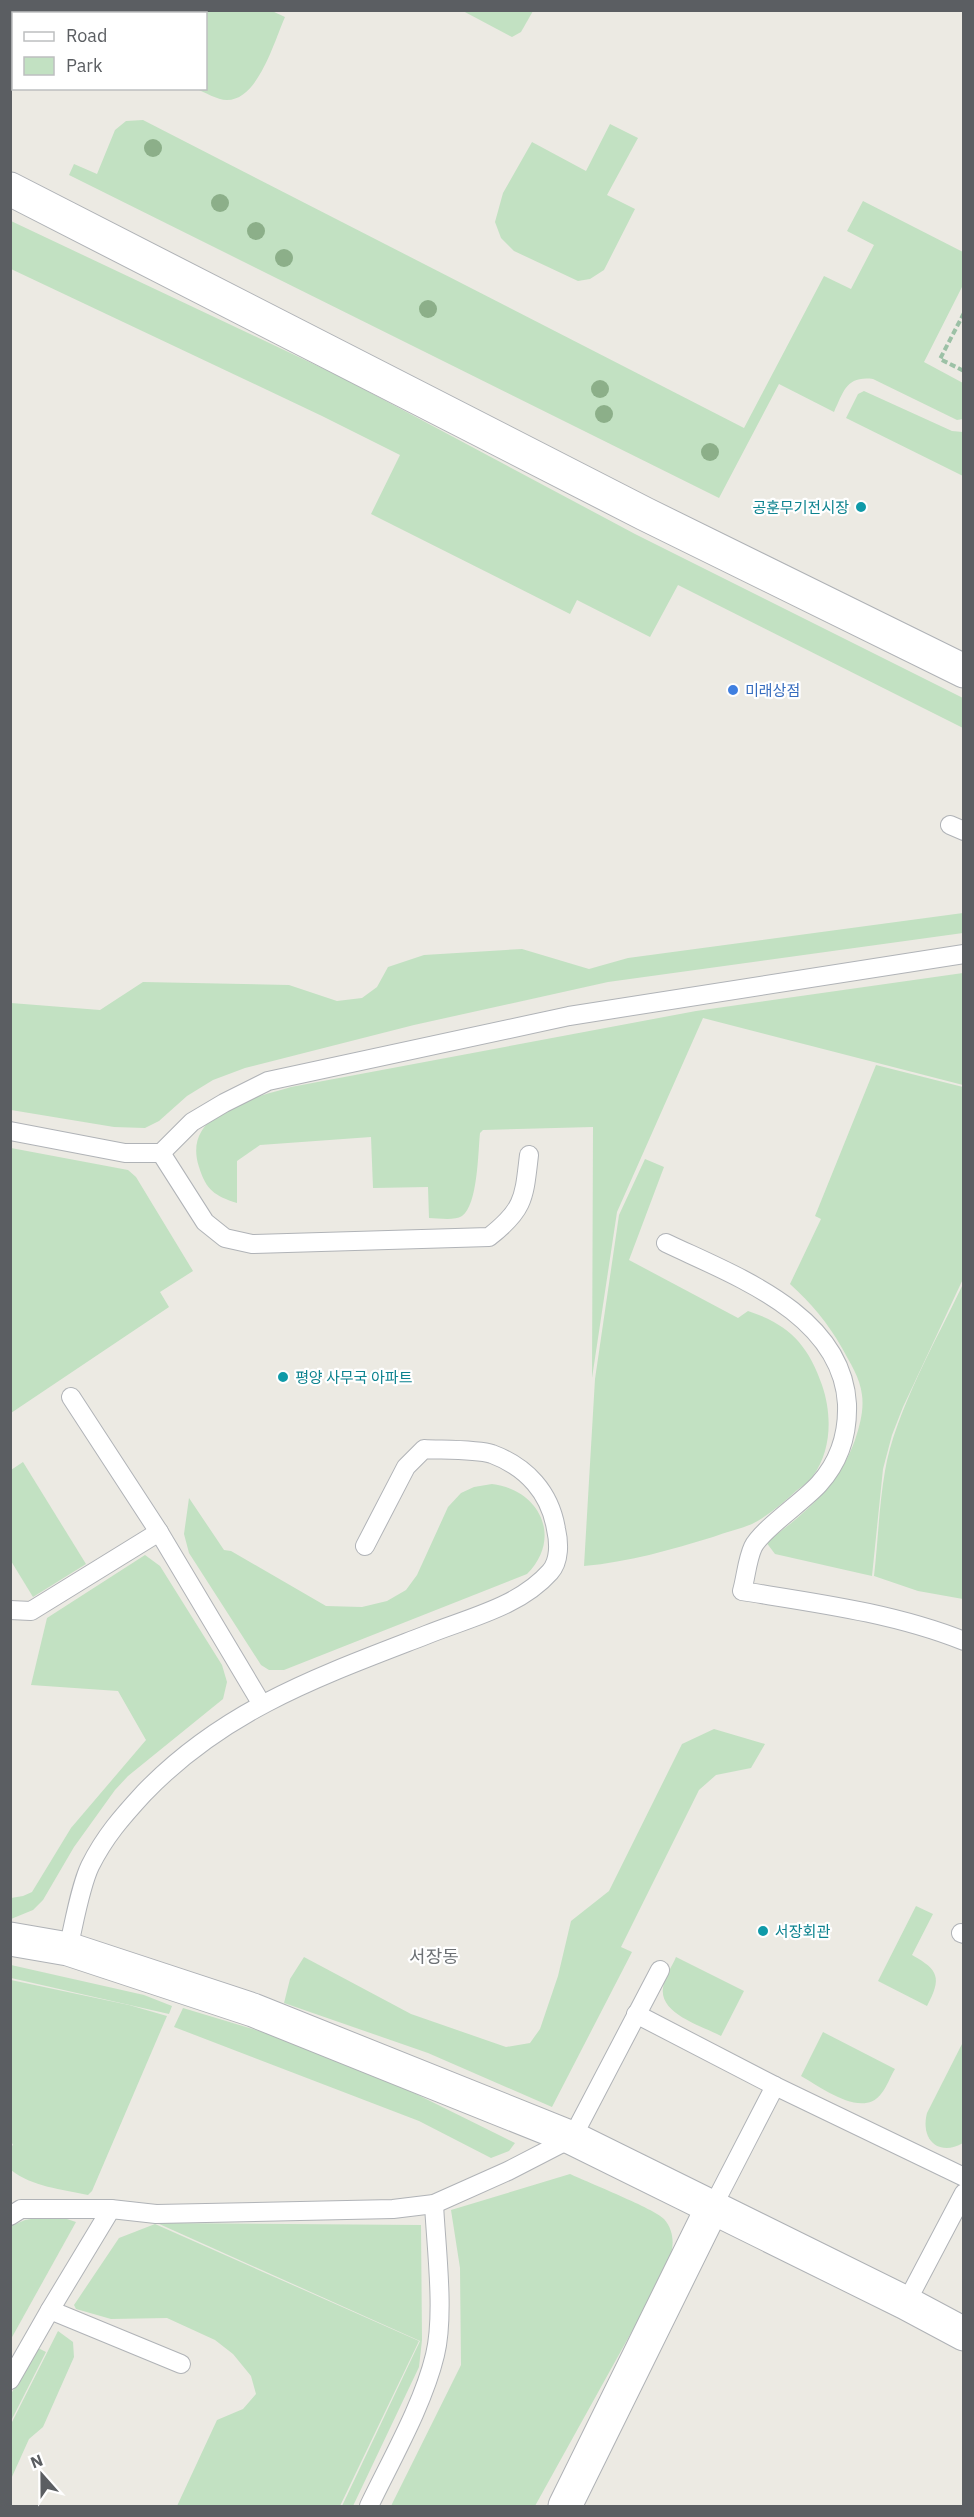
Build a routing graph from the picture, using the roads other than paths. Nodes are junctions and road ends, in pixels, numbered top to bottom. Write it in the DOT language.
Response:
graph roads {
  1 [pos="10,189"];
  2 [pos="963,671"];
  3 [pos="963,954"];
  4 [pos="10,1131"];
  5 [pos="161,1153"];
  6 [pos="529,1155"];
  7 [pos="666,1243"];
  8 [pos="71,1397"];
  9 [pos="159,1532"];
  10 [pos="365,1546"];
  11 [pos="10,1610"];
  12 [pos="963,1641"];
  13 [pos="261,1703"];
  14 [pos="10,1939"];
  15 [pos="68,1949"];
  16 [pos="660,1970"];
  17 [pos="636,2014"];
  18 [pos="775,2086"];
  19 [pos="572,2138"];
  20 [pos="963,2177"];
  21 [pos="963,2193"];
  22 [pos="434,2204"];
  23 [pos="712,2208"];
  24 [pos="111,2209"];
  25 [pos="10,2216"];
  26 [pos="906,2303"];
  27 [pos="50,2310"];
  28 [pos="960,2326"];
  29 [pos="181,2364"];
  30 [pos="10,2380"];
  31 [pos="369,2506"];
  32 [pos="565,2506"];
  1 -- 2 [label="street"];
  3 -- 5 [label="lane"];
  4 -- 5 [label="lane"];
  5 -- 6 [label="lane"];
  7 -- 12 [label="lane"];
  8 -- 9 [label="lane"];
  9 -- 11 [label="lane"];
  9 -- 13 [label="lane"];
  10 -- 13 [label="lane"];
  13 -- 15 [label="lane"];
  14 -- 15 [label="street"];
  15 -- 19 [label="street"];
  16 -- 17 [label="lane"];
  17 -- 18 [label="lane"];
  17 -- 19 [label="lane"];
  18 -- 20 [label="lane"];
  18 -- 23 [label="lane"];
  19 -- 22 [label="lane"];
  19 -- 23 [label="street"];
  21 -- 26 [label="lane"];
  22 -- 24 [label="lane"];
  22 -- 31 [label="lane"];
  23 -- 26 [label="street"];
  23 -- 32 [label="street"];
  24 -- 25 [label="lane"];
  24 -- 27 [label="lane"];
  26 -- 28 [label="street"];
  27 -- 29 [label="lane"];
  27 -- 30 [label="lane"];
}
